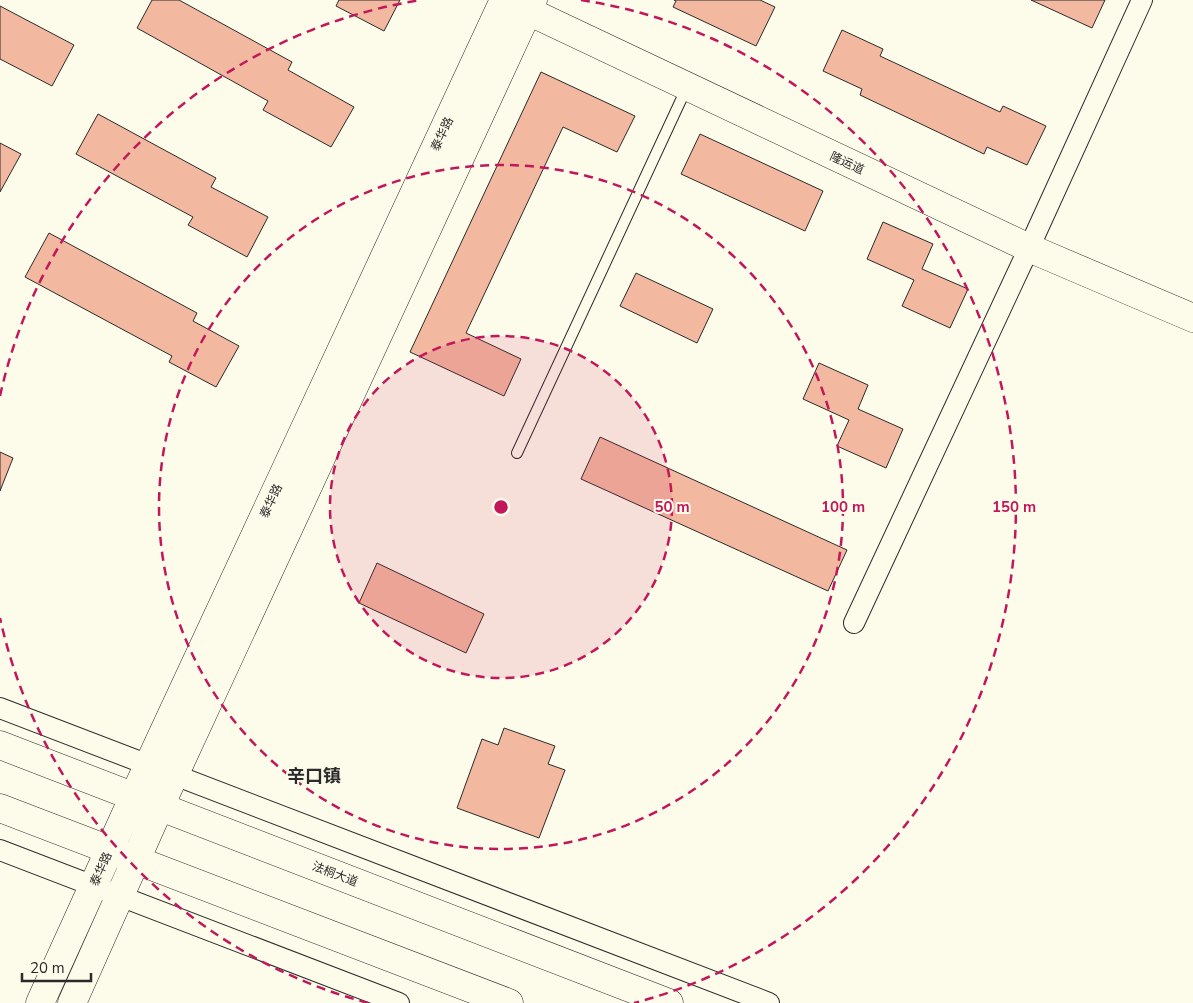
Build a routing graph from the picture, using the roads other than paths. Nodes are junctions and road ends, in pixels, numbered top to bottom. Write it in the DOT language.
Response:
graph roads {
  1 [pos="1142,0"];
  2 [pos="517,3"];
  3 [pos="687,88"];
  4 [pos="1029,248"];
  5 [pos="1193,318"];
  6 [pos="517,453"];
  7 [pos="854,623"];
  8 [pos="0,708"];
  9 [pos="0,745"];
  10 [pos="148,765"];
  11 [pos="174,775"];
  12 [pos="134,796"];
  13 [pos="160,806"];
  14 [pos="0,808"];
  15 [pos="110,849"];
  16 [pos="0,850"];
  17 [pos="136,859"];
  18 [pos="93,886"];
  19 [pos="120,896"];
  20 [pos="40,1003"];
  21 [pos="72,1003"];
  22 [pos="399,1003"];
  23 [pos="510,1003"];
  24 [pos="669,1003"];
  25 [pos="769,1003"];
  1 -- 4 [label="street"];
  2 -- 3 [label="main road, 隆运道"];
  2 -- 10 [label="main road, 泰华路"];
  2 -- 11 [label="main road"];
  3 -- 4 [label="main road, 隆运道"];
  3 -- 6 [label="lane"];
  4 -- 5 [label="main road, 隆运道"];
  4 -- 7 [label="street"];
  8 -- 10 [label="street"];
  9 -- 12 [label="main road, 法桐大道"];
  10 -- 11 [label="street"];
  10 -- 12 [label="main road, 泰华路"];
  11 -- 13 [label="main road"];
  11 -- 25 [label="street"];
  12 -- 13 [label="main road, 法桐大道"];
  12 -- 15 [label="main road, 泰华路"];
  13 -- 17 [label="main road"];
  13 -- 24 [label="main road, 法桐大道"];
  14 -- 15 [label="main road"];
  15 -- 17 [label="main road"];
  15 -- 18 [label="main road, 泰华路"];
  16 -- 18 [label="street"];
  17 -- 19 [label="main road"];
  17 -- 23 [label="main road"];
  18 -- 19 [label="street"];
  18 -- 20 [label="main road, 泰华路"];
  19 -- 21 [label="main road"];
  19 -- 22 [label="street"];
}
